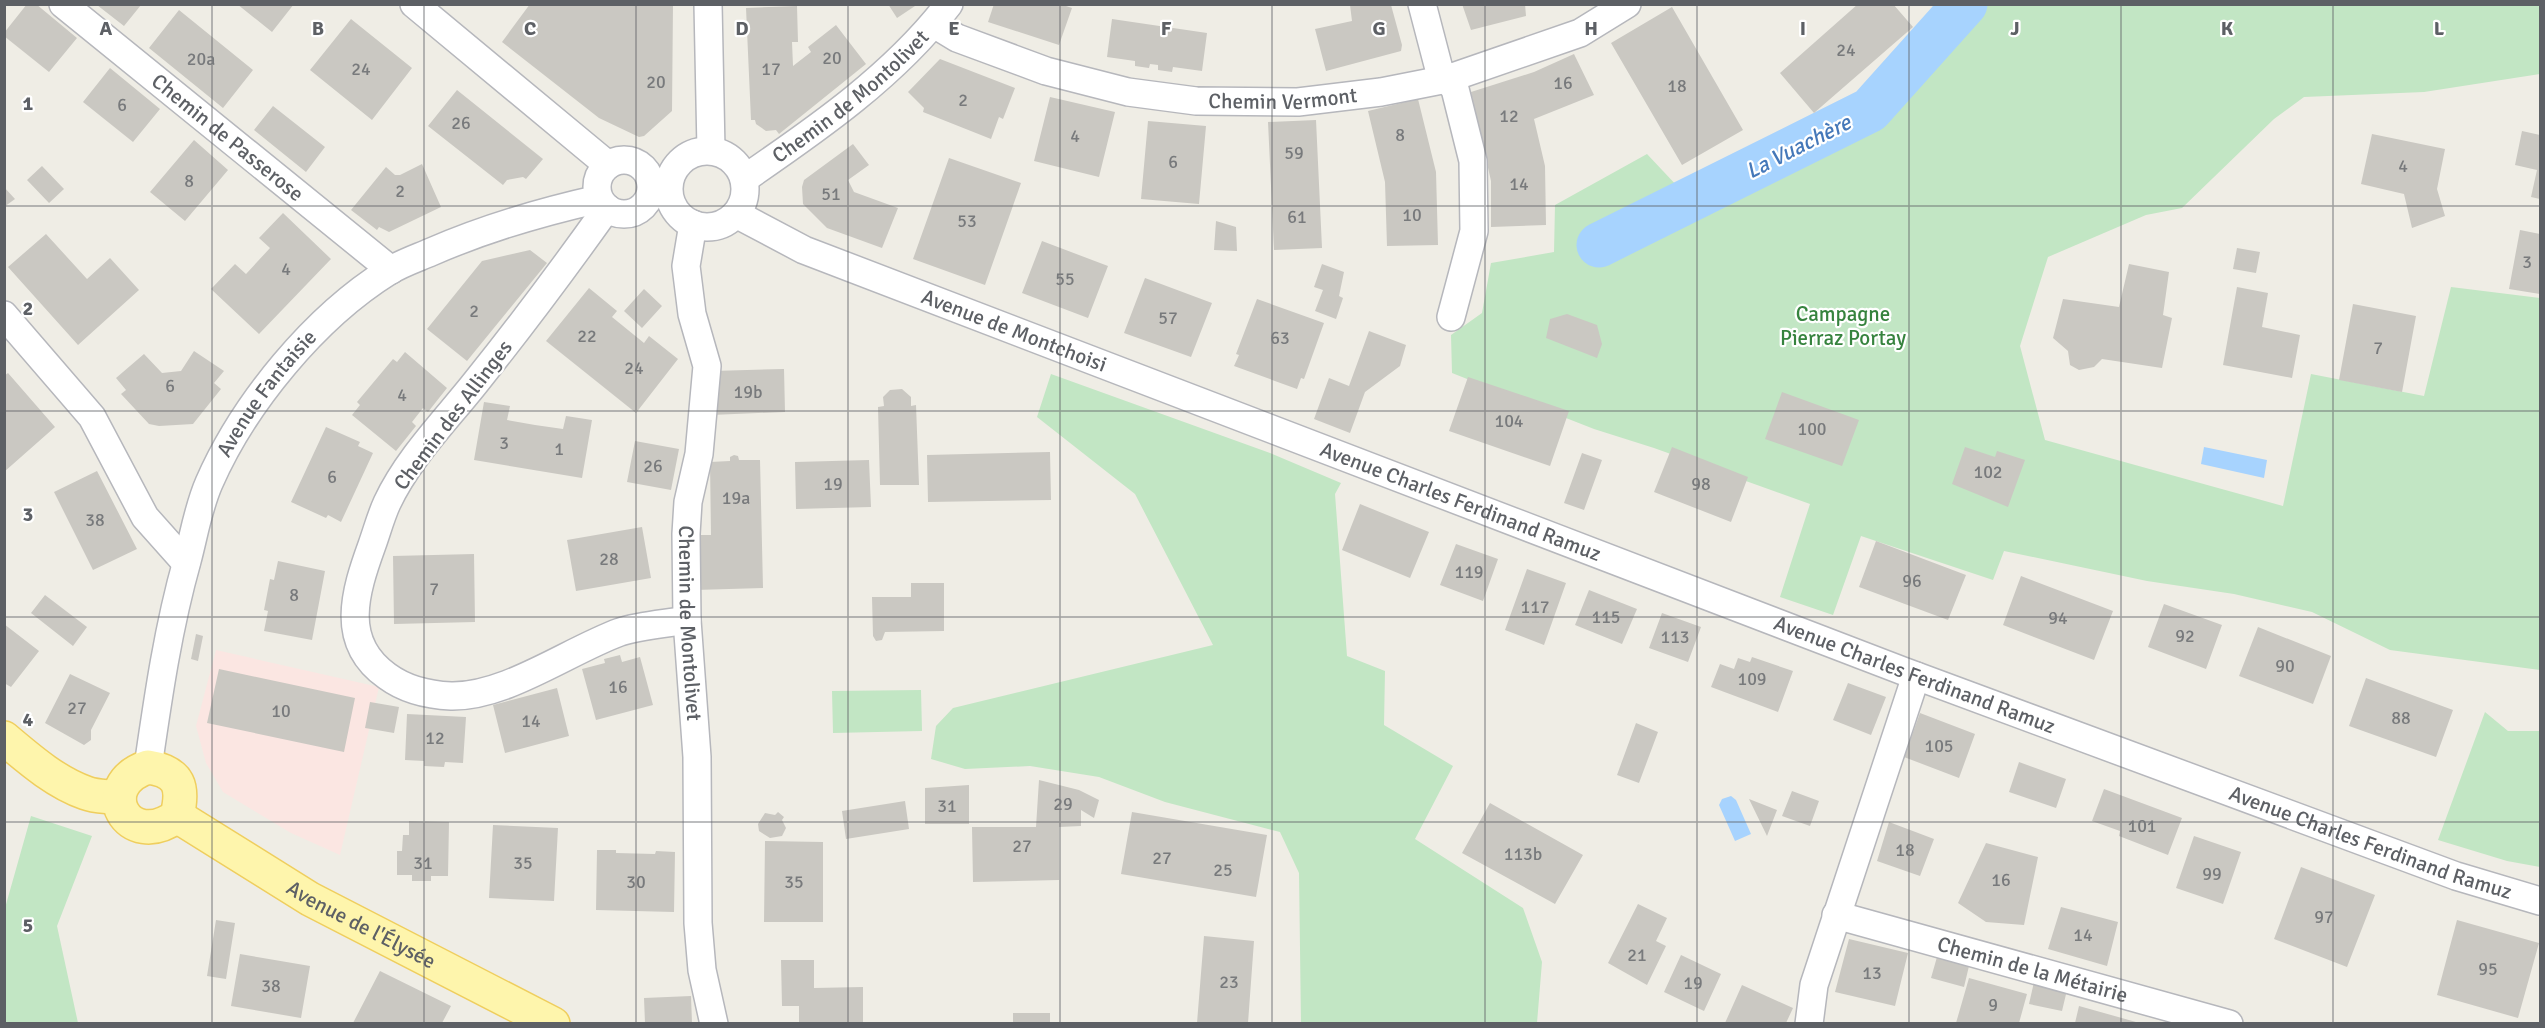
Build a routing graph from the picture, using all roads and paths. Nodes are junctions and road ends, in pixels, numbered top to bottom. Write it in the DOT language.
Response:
graph roads {
  1 [pos="63,4"];
  2 [pos="414,4"];
  3 [pos="708,4"];
  4 [pos="1422,4"];
  5 [pos="1627,4"];
  6 [pos="941,14"];
  7 [pos="1447,79"];
  8 [pos="711,150"];
  9 [pos="679,163"];
  10 [pos="637,164"];
  11 [pos="608,165"];
  12 [pos="744,179"];
  13 [pos="603,203"];
  14 [pos="634,212"];
  15 [pos="736,214"];
  16 [pos="687,220"];
  17 [pos="391,270"];
  18 [pos="4,315"];
  19 [pos="1451,318"];
  20 [pos="1294,438"];
  21 [pos="186,563"];
  22 [pos="687,620"];
  23 [pos="1916,676"];
  24 [pos="4,738"];
  25 [pos="148,766"];
  26 [pos="119,798"];
  27 [pos="177,816"];
  28 [pos="2541,901"];
  29 [pos="1836,915"];
  30 [pos="553,1023"];
  31 [pos="714,1023"];
  32 [pos="1809,1023"];
  33 [pos="2229,1023"];
  1 -- 17 [label="street, Chemin de Passerose"];
  2 -- 11 [label="street"];
  3 -- 8 [label="street"];
  4 -- 7 [label="street"];
  5 -- 7 [label="street, Chemin Vermont"];
  6 -- 7 [label="street, Chemin Vermont"];
  6 -- 12 [label="street, Chemin de Montolivet"];
  7 -- 19 [label="street"];
  8 -- 9 [label="street"];
  8 -- 12 [label="street"];
  9 -- 10 [label="street"];
  9 -- 16 [label="street"];
  10 -- 11 [label="street"];
  10 -- 14 [label="street"];
  11 -- 13 [label="street"];
  12 -- 15 [label="street"];
  13 -- 14 [label="street"];
  13 -- 17 [label="street, Avenue Fantaisie"];
  13 -- 22 [label="street, Chemin des Allinges"];
  14 -- 16 [label="street"];
  15 -- 16 [label="street"];
  15 -- 20 [label="street, Avenue de Montchoisi"];
  16 -- 22 [label="street, Chemin de Montolivet"];
  17 -- 21 [label="street, Avenue Fantaisie"];
  18 -- 21 [label="street"];
  20 -- 23 [label="street, Avenue Charles Ferdinand Ramuz"];
  21 -- 25 [label="street, Avenue Fantaisie"];
  22 -- 31 [label="street, Chemin de Montolivet"];
  23 -- 28 [label="street, Avenue Charles Ferdinand Ramuz"];
  23 -- 29 [label="street"];
  24 -- 26 [label="main road"];
  25 -- 26 [label="main road"];
  25 -- 27 [label="main road"];
  26 -- 27 [label="main road"];
  27 -- 30 [label="main road, Avenue de l'Élysée"];
  29 -- 32 [label="street"];
  29 -- 33 [label="street, Chemin de la Métairie"];
}
